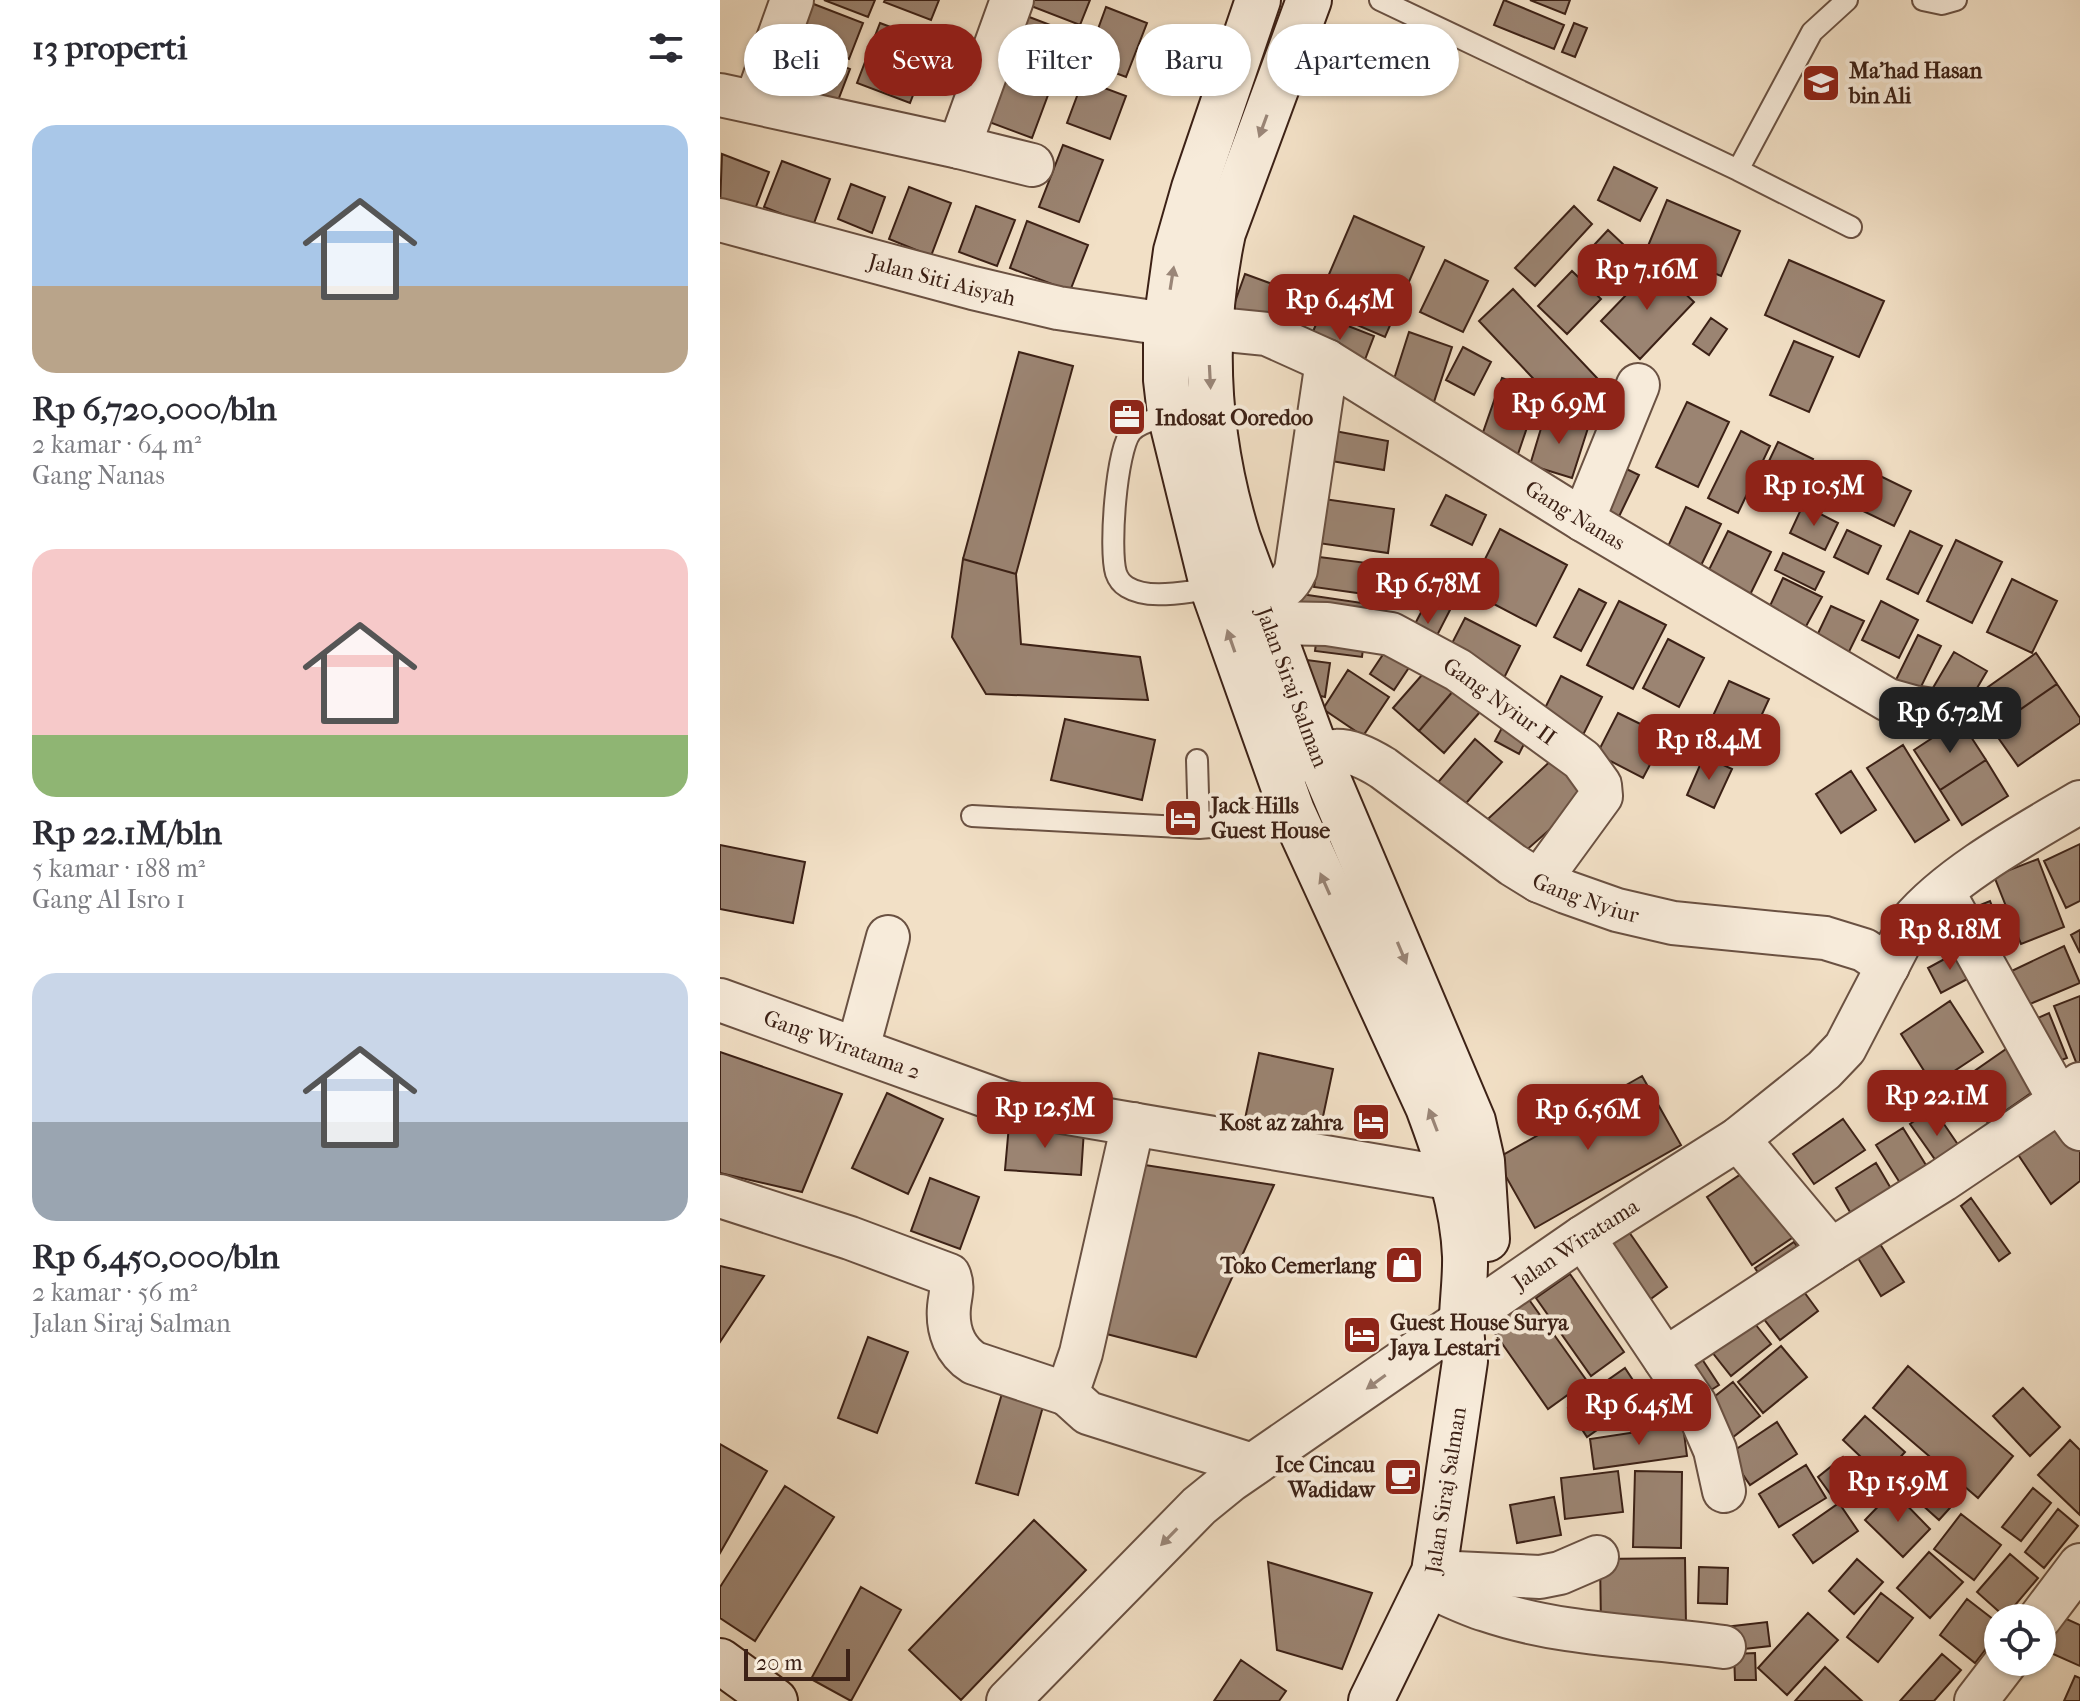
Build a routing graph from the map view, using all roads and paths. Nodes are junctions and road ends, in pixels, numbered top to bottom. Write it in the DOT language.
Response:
graph roads {
  1 [pos="792,0"];
  2 [pos="1012,0"];
  3 [pos="1258,0"];
  4 [pos="1309,0"];
  5 [pos="1380,0"];
  6 [pos="1847,0"];
  7 [pos="1923,0"];
  8 [pos="1956,0"];
  9 [pos="738,98"];
  10 [pos="959,147"];
  11 [pos="1032,165"];
  12 [pos="1738,170"];
  13 [pos="720,220"];
  14 [pos="1851,227"];
  15 [pos="1166,324"];
  16 [pos="1209,327"];
  17 [pos="1327,361"];
  18 [pos="1638,385"];
  19 [pos="1170,414"];
  20 [pos="1583,520"];
  21 [pos="1213,589"];
  22 [pos="1265,611"];
  23 [pos="1940,711"];
  24 [pos="1317,753"];
  25 [pos="1197,760"];
  26 [pos="1284,791"];
  27 [pos="2080,802"];
  28 [pos="972,816"];
  29 [pos="1199,828"];
  30 [pos="1539,881"];
  31 [pos="1943,892"];
  32 [pos="888,937"];
  33 [pos="1888,966"];
  34 [pos="720,1000"];
  35 [pos="858,1048"];
  36 [pos="2073,1105"];
  37 [pos="1133,1124"];
  38 [pos="1738,1139"];
  39 [pos="1468,1181"];
  40 [pos="720,1196"];
  41 [pos="1583,1237"];
  42 [pos="1831,1250"];
  43 [pos="1470,1328"];
  44 [pos="1665,1359"];
  45 [pos="1067,1394"];
  46 [pos="1252,1465"];
  47 [pos="1724,1491"];
  48 [pos="1597,1557"];
  49 [pos="2080,1565"];
  50 [pos="1431,1579"];
  51 [pos="2051,1604"];
  52 [pos="1724,1647"];
  53 [pos="720,1661"];
  54 [pos="1995,1676"];
  55 [pos="775,1701"];
  56 [pos="1008,1701"];
  57 [pos="1371,1701"];
  58 [pos="1976,1701"];
  1 -- 9 [label="street"];
  2 -- 10 [label="street"];
  15 -- 3 [label="street, Jalan Siraj Salman, one-way"];
  4 -- 16 [label="street, Jalan Siraj Salman, one-way"];
  5 -- 12 [label="lane"];
  6 -- 12 [label="lane"];
  7 -- 8 [label="lane"];
  9 -- 10 [label="street"];
  10 -- 11 [label="street"];
  12 -- 14 [label="lane"];
  13 -- 15 [label="street, Jalan Siti Aisyah"];
  15 -- 16 [label="street, Jalan Siti Aisyah"];
  15 -- 19 [label="street, Jalan Siraj Salman"];
  16 -- 17 [label="street, Gang Nanas"];
  16 -- 22 [label="street, Jalan Siraj Salman, one-way"];
  17 -- 20 [label="street, Gang Nanas"];
  17 -- 22 [label="street"];
  18 -- 20 [label="street"];
  19 -- 21 [label="street, Jalan Siraj Salman"];
  19 -- 21 [label="lane"];
  20 -- 23 [label="street, Gang Nanas"];
  26 -- 21 [label="street, Jalan Siraj Salman, one-way"];
  22 -- 24 [label="street, Jalan Siraj Salman"];
  22 -- 30 [label="street, Gang Nyiur II"];
  24 -- 26 [label="street"];
  24 -- 30 [label="street, Gang Nyiur"];
  24 -- 39 [label="street, Jalan Siraj Salman, one-way"];
  25 -- 29 [label="lane"];
  26 -- 29 [label="lane"];
  39 -- 26 [label="street, Jalan Siraj Salman, one-way"];
  27 -- 31 [label="street, Jalan Wiratama"];
  28 -- 29 [label="lane"];
  30 -- 33 [label="street, Gang Nyiur"];
  31 -- 33 [label="street, Jalan Wiratama"];
  31 -- 36 [label="street"];
  32 -- 35 [label="street"];
  33 -- 38 [label="street, Jalan Wiratama"];
  34 -- 35 [label="street, Gang Wiratama 2"];
  35 -- 37 [label="street, Gang Wiratama 2"];
  36 -- 42 [label="street"];
  37 -- 39 [label="street, Gang Wiratama 2"];
  37 -- 45 [label="street"];
  38 -- 41 [label="street, Jalan Wiratama"];
  38 -- 42 [label="street"];
  39 -- 43 [label="street, Jalan Siraj Salman"];
  40 -- 45 [label="street"];
  41 -- 43 [label="street, Jalan Wiratama"];
  41 -- 44 [label="street"];
  42 -- 44 [label="street"];
  43 -- 46 [label="street, Jalan Wiratama, one-way"];
  43 -- 50 [label="street, Jalan Siraj Salman"];
  44 -- 47 [label="street"];
  45 -- 46 [label="street"];
  46 -- 56 [label="street, Jalan Wiratama, one-way"];
  48 -- 50 [label="street"];
  49 -- 51 [label="street"];
  50 -- 52 [label="street"];
  50 -- 57 [label="street, Jalan Siraj Salman"];
  53 -- 55 [label="street"];
  54 -- 58 [label="street"];
}
